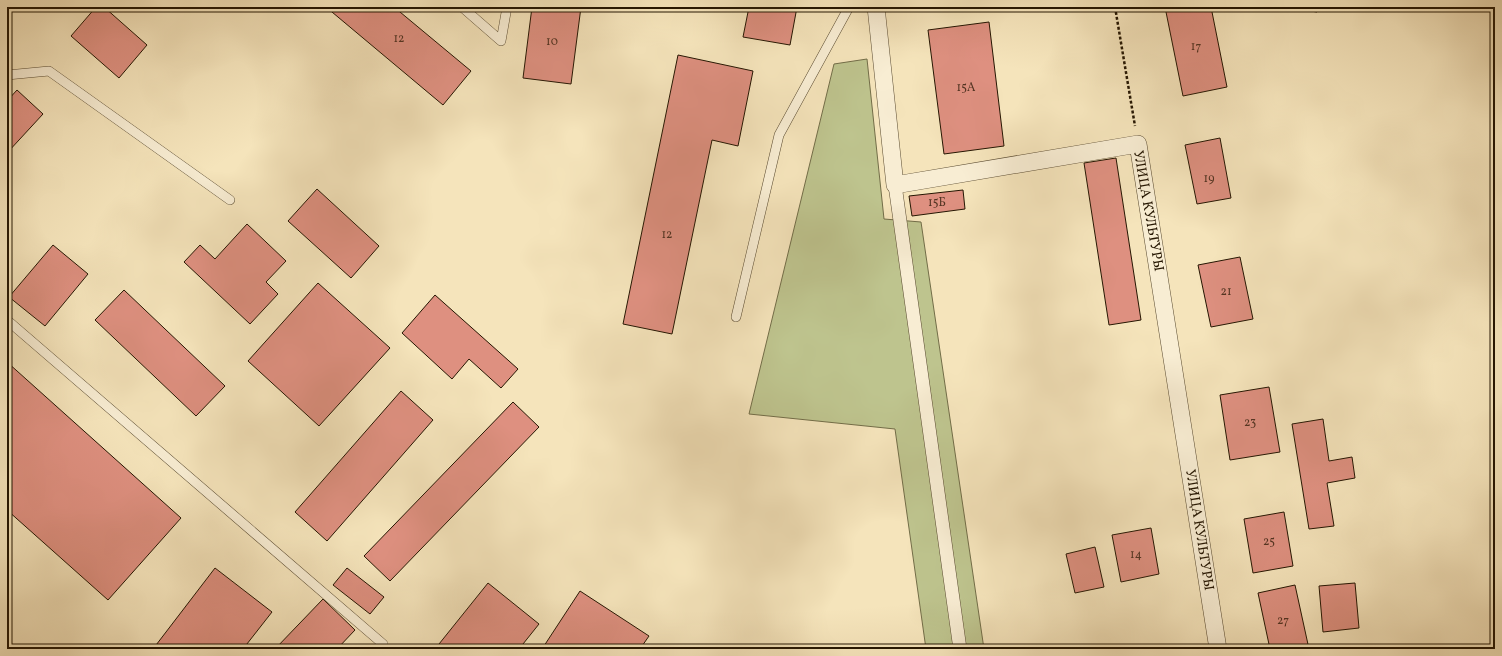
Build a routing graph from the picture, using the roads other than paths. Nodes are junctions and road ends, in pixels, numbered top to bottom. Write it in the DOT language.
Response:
graph roads {
  1 [pos="462,7"];
  2 [pos="507,7"];
  3 [pos="849,7"];
  4 [pos="876,7"];
  5 [pos="7,75"];
  6 [pos="895,185"];
  7 [pos="230,200"];
  8 [pos="736,317"];
  9 [pos="7,320"];
  10 [pos="379,649"];
  11 [pos="960,649"];
  12 [pos="1218,649"];
  1 -- 2 [label="lane"];
  3 -- 8 [label="lane"];
  4 -- 6 [label="street"];
  5 -- 7 [label="lane"];
  6 -- 11 [label="street"];
  6 -- 12 [label="street, УЛИЦА КУЛЬТУРЫ"];
  9 -- 10 [label="lane"];
}
